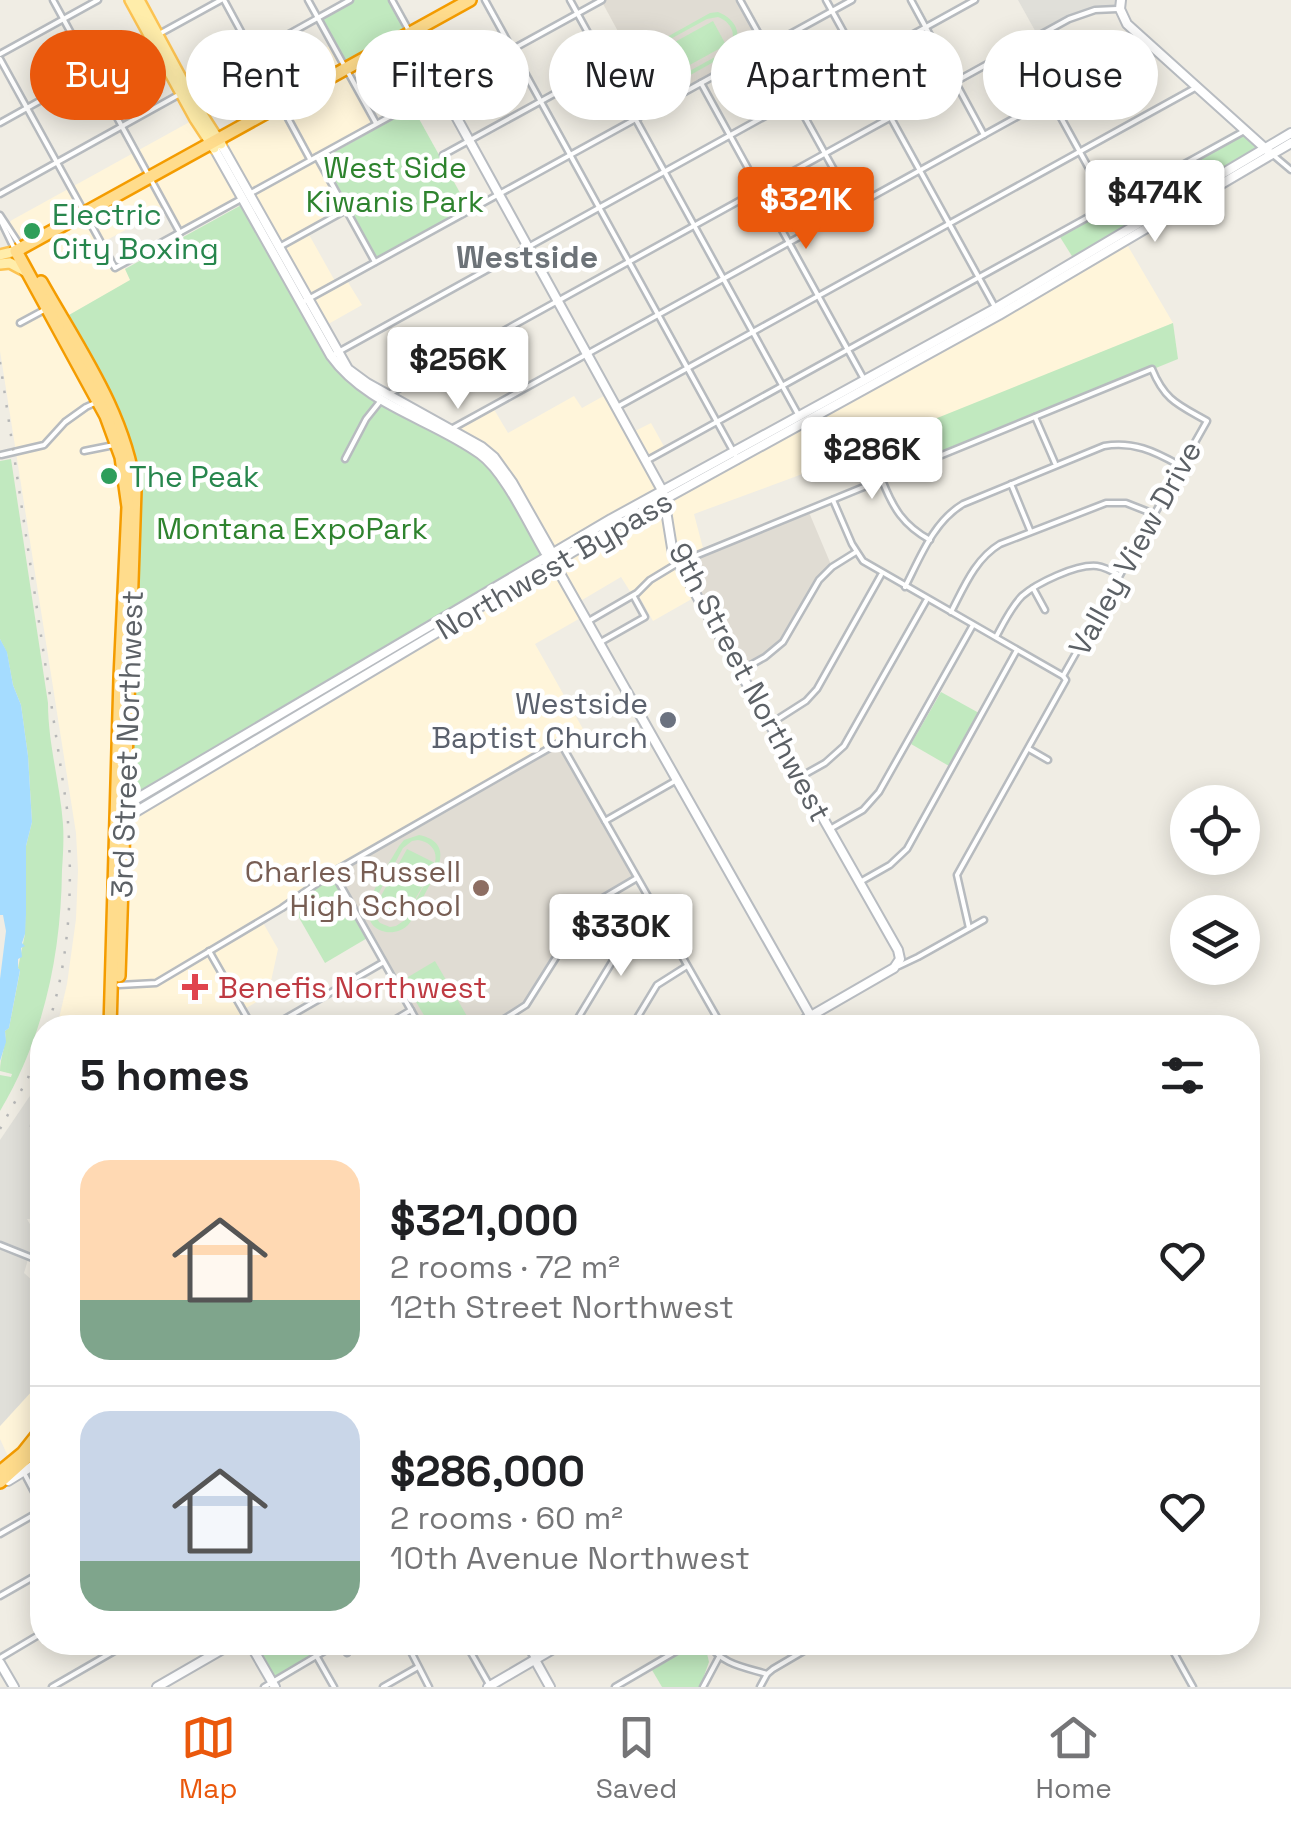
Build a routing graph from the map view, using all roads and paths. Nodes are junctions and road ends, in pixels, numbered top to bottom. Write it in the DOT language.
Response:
graph roads {
  1 [pos="52,0"];
  2 [pos="98,0"];
  3 [pos="130,0"];
  4 [pos="139,0"];
  5 [pos="223,0"];
  6 [pos="308,0"];
  7 [pos="350,0"];
  8 [pos="392,0"];
  9 [pos="470,0"];
  10 [pos="484,0"];
  11 [pos="570,0"];
  12 [pos="602,0"];
  13 [pos="740,0"];
  14 [pos="826,0"];
  15 [pos="852,0"];
  16 [pos="912,0"];
  17 [pos="974,0"];
  18 [pos="1121,4"];
  19 [pos="832,11"];
  20 [pos="577,14"];
  21 [pos="318,18"];
  22 [pos="63,20"];
  23 [pos="926,27"];
  24 [pos="69,30"];
  25 [pos="150,30"];
  26 [pos="152,30"];
  27 [pos="241,30"];
  28 [pos="296,30"];
  29 [pos="409,30"];
  30 [pos="422,30"];
  31 [pos="424,30"];
  32 [pos="501,30"];
  33 [pos="586,30"];
  34 [pos="757,30"];
  35 [pos="797,30"];
  36 [pos="843,30"];
  37 [pos="921,30"];
  38 [pos="928,30"];
  39 [pos="1050,30"];
  40 [pos="1133,30"];
  41 [pos="166,31"];
  42 [pos="529,40"];
  43 [pos="1158,53"];
  44 [pos="0,57"];
  45 [pos="166,58"];
  46 [pos="356,67"];
  47 [pos="348,71"];
  48 [pos="336,77"];
  49 [pos="711,78"];
  50 [pos="529,80"];
  51 [pos="701,84"];
  52 [pos="1197,87"];
  53 [pos="691,89"];
  54 [pos="184,92"];
  55 [pos="963,94"];
  56 [pos="549,98"];
  57 [pos="541,102"];
  58 [pos="30,106"];
  59 [pos="27,108"];
  60 [pos="119,120"];
  61 [pos="258,120"];
  62 [pos="291,120"];
  63 [pos="383,120"];
  64 [pos="459,120"];
  65 [pos="634,120"];
  66 [pos="637,120"];
  67 [pos="758,120"];
  68 [pos="806,120"];
  69 [pos="885,120"];
  70 [pos="892,120"];
  71 [pos="1012,120"];
  72 [pos="1063,120"];
  73 [pos="0,123"];
  74 [pos="376,124"];
  75 [pos="122,126"];
  76 [pos="1246,130"];
  77 [pos="1291,133"];
  78 [pos="984,135"];
  79 [pos="730,136"];
  80 [pos="470,140"];
  81 [pos="216,143"];
  82 [pos="1291,143"];
  83 [pos="1269,151"];
  84 [pos="1080,152"];
  85 [pos="825,154"];
  86 [pos="570,155"];
  87 [pos="442,156"];
  88 [pos="314,159"];
  89 [pos="57,162"];
  90 [pos="1291,170"];
  91 [pos="920,171"];
  92 [pos="665,172"];
  93 [pos="151,180"];
  94 [pos="760,189"];
  95 [pos="0,194"];
  96 [pos="499,194"];
  97 [pos="246,196"];
  98 [pos="1109,205"];
  99 [pos="854,206"];
  100 [pos="600,208"];
  101 [pos="346,210"];
  102 [pos="86,216"];
  103 [pos="0,217"];
  104 [pos="949,224"];
  105 [pos="694,226"];
  106 [pos="180,233"];
  107 [pos="790,242"];
  108 [pos="528,247"];
  109 [pos="275,249"];
  110 [pos="20,252"];
  111 [pos="0,260"];
  112 [pos="630,262"];
  113 [pos="375,263"];
  114 [pos="28,273"];
  115 [pos="979,277"];
  116 [pos="724,279"];
  117 [pos="819,296"];
  118 [pos="558,301"];
  119 [pos="304,302"];
  120 [pos="51,307"];
  121 [pos="998,312"];
  122 [pos="658,314"];
  123 [pos="20,324"];
  124 [pos="753,332"];
  125 [pos="848,349"];
  126 [pos="588,354"];
  127 [pos="334,355"];
  128 [pos="688,368"];
  129 [pos="867,384"];
  130 [pos="782,385"];
  131 [pos="384,397"];
  132 [pos="102,400"];
  133 [pos="617,407"];
  134 [pos="1035,417"];
  135 [pos="801,420"];
  136 [pos="718,421"];
  137 [pos="448,432"];
  138 [pos="122,443"];
  139 [pos="84,450"];
  140 [pos="1,455"];
  141 [pos="736,456"];
  142 [pos="344,458"];
  143 [pos="646,461"];
  144 [pos="1056,465"];
  145 [pos="1181,466"];
  146 [pos="882,480"];
  147 [pos="1011,484"];
  148 [pos="665,496"];
  149 [pos="833,500"];
  150 [pos="1154,514"];
  151 [pos="1031,531"];
  152 [pos="930,540"];
  153 [pos="856,552"];
  154 [pos="552,559"];
  155 [pos="678,563"];
  156 [pos="881,574"];
  157 [pos="1120,575"];
  158 [pos="905,586"];
  159 [pos="1032,588"];
  160 [pos="633,596"];
  161 [pos="927,599"];
  162 [pos="1045,610"];
  163 [pos="951,612"];
  164 [pos="587,622"];
  165 [pos="973,624"];
  166 [pos="996,637"];
  167 [pos="599,643"];
  168 [pos="1017,650"];
  169 [pos="740,671"];
  170 [pos="1064,678"];
  171 [pos="770,724"];
  172 [pos="1029,749"];
  173 [pos="1048,760"];
  174 [pos="800,777"];
  175 [pos="676,781"];
  176 [pos="120,815"];
  177 [pos="606,821"];
  178 [pos="830,830"];
  179 [pos="333,872"];
  180 [pos="638,878"];
  181 [pos="860,882"];
  182 [pos="984,920"];
  183 [pos="662,922"];
  184 [pos="969,928"];
  185 [pos="209,952"];
  186 [pos="384,962"];
  187 [pos="897,963"];
  188 [pos="688,966"];
  189 [pos="115,985"];
  190 [pos="411,1010"];
  191 [pos="112,1015"];
  192 [pos="117,1015"];
  193 [pos="245,1015"];
  194 [pos="291,1015"];
  195 [pos="402,1015"];
  196 [pos="414,1015"];
  197 [pos="514,1015"];
  198 [pos="580,1015"];
  199 [pos="639,1015"];
  200 [pos="716,1015"];
  201 [pos="810,1015"];
  202 [pos="0,1245"];
  203 [pos="30,1256"];
  204 [pos="30,1444"];
  205 [pos="30,1450"];
  206 [pos="23,1453"];
  207 [pos="30,1456"];
  208 [pos="30,1467"];
  209 [pos="23,1471"];
  210 [pos="0,1472"];
  211 [pos="0,1484"];
  212 [pos="30,1485"];
  213 [pos="30,1515"];
  214 [pos="0,1534"];
  215 [pos="30,1579"];
  216 [pos="0,1596"];
  217 [pos="30,1641"];
  218 [pos="107,1655"];
  219 [pos="212,1655"];
  220 [pos="255,1655"];
  221 [pos="320,1655"];
  222 [pos="412,1655"];
  223 [pos="471,1655"];
  224 [pos="532,1655"];
  225 [pos="543,1655"];
  226 [pos="670,1655"];
  227 [pos="717,1655"];
  228 [pos="798,1655"];
  229 [pos="1175,1655"];
  230 [pos="317,1657"];
  231 [pos="719,1658"];
  232 [pos="0,1660"];
  233 [pos="534,1660"];
  234 [pos="418,1667"];
  235 [pos="767,1674"];
  236 [pos="270,1685"];
  237 [pos="489,1686"];
  238 [pos="14,1687"];
  239 [pos="52,1687"];
  240 [pos="157,1687"];
  241 [pos="334,1687"];
  242 [pos="382,1687"];
  243 [pos="430,1687"];
  244 [pos="550,1687"];
  245 [pos="615,1687"];
  246 [pos="703,1687"];
  247 [pos="760,1687"];
  248 [pos="1193,1687"];
  1 -- 22 [label="street"];
  2 -- 22 [label="street"];
  3 -- 25 [label="main road"];
  4 -- 26 [label="main road"];
  5 -- 27 [label="street"];
  5 -- 41 [label="street"];
  6 -- 21 [label="street"];
  7 -- 21 [label="street"];
  8 -- 29 [label="street"];
  9 -- 30 [label="highway"];
  10 -- 31 [label="highway"];
  10 -- 32 [label="street"];
  11 -- 20 [label="street"];
  12 -- 20 [label="street"];
  13 -- 34 [label="street"];
  14 -- 19 [label="street"];
  15 -- 19 [label="street"];
  16 -- 23 [label="street"];
  17 -- 23 [label="street"];
  18 -- 39 [label="street"];
  18 -- 40 [label="main road"];
  19 -- 35 [label="street"];
  19 -- 36 [label="street"];
  20 -- 33 [label="street"];
  20 -- 42 [label="street"];
  21 -- 28 [label="street"];
  21 -- 47 [label="street"];
  22 -- 24 [label="street"];
  22 -- 44 [label="street"];
  23 -- 37 [label="street"];
  23 -- 38 [label="street"];
  43 -- 52 [label="main road"];
  44 -- 59 [label="street"];
  45 -- 54 [label="main road"];
  46 -- 47 [label="highway"];
  47 -- 48 [label="highway"];
  47 -- 74 [label="street"];
  49 -- 51 [label="street"];
  50 -- 57 [label="street"];
  51 -- 53 [label="street"];
  51 -- 79 [label="street"];
  52 -- 76 [label="main road"];
  52 -- 84 [label="street"];
  54 -- 75 [label="street"];
  54 -- 81 [label="main road"];
  55 -- 78 [label="street"];
  56 -- 57 [label="street"];
  57 -- 80 [label="street"];
  57 -- 86 [label="street"];
  58 -- 59 [label="street"];
  59 -- 73 [label="street"];
  59 -- 89 [label="street"];
  60 -- 75 [label="street"];
  61 -- 81 [label="highway"];
  62 -- 88 [label="street"];
  63 -- 74 [label="street"];
  64 -- 80 [label="main road, 9th Street Northwest"];
  65 -- 86 [label="street"];
  66 -- 92 [label="street"];
  67 -- 79 [label="street"];
  68 -- 85 [label="street"];
  69 -- 85 [label="street"];
  70 -- 91 [label="street"];
  71 -- 78 [label="street"];
  72 -- 84 [label="street"];
  74 -- 88 [label="street"];
  75 -- 89 [label="street"];
  75 -- 93 [label="street"];
  76 -- 83 [label="main road"];
  76 -- 98 [label="street"];
  77 -- 83 [label="main road"];
  78 -- 91 [label="street"];
  79 -- 92 [label="street"];
  79 -- 94 [label="street"];
  80 -- 87 [label="street"];
  80 -- 96 [label="main road, 9th Street Northwest"];
  81 -- 93 [label="highway"];
  81 -- 97 [label="main road"];
  82 -- 83 [label="main road"];
  83 -- 90 [label="street"];
  83 -- 121 [label="main road, Northwest Bypass"];
  84 -- 98 [label="street"];
  84 -- 104 [label="street"];
  85 -- 94 [label="street"];
  85 -- 99 [label="street"];
  86 -- 96 [label="street"];
  86 -- 100 [label="street"];
  88 -- 97 [label="street"];
  88 -- 101 [label="street"];
  89 -- 95 [label="street"];
  89 -- 102 [label="street"];
  91 -- 99 [label="street"];
  91 -- 104 [label="street"];
  92 -- 100 [label="street"];
  92 -- 105 [label="street"];
  93 -- 102 [label="highway"];
  93 -- 106 [label="street"];
  94 -- 105 [label="street"];
  94 -- 107 [label="street"];
  96 -- 108 [label="main road, 9th Street Northwest"];
  96 -- 113 [label="street"];
  97 -- 106 [label="street"];
  97 -- 109 [label="main road"];
  98 -- 115 [label="street"];
  99 -- 107 [label="street"];
  100 -- 108 [label="street"];
  100 -- 112 [label="street"];
  101 -- 109 [label="street"];
  101 -- 113 [label="street"];
  102 -- 106 [label="street"];
  102 -- 110 [label="highway"];
  103 -- 110 [label="street"];
  104 -- 115 [label="street"];
  104 -- 117 [label="street"];
  105 -- 112 [label="street"];
  105 -- 116 [label="street"];
  107 -- 116 [label="street"];
  107 -- 117 [label="street"];
  108 -- 118 [label="main road, 9th Street Northwest"];
  108 -- 127 [label="street"];
  109 -- 119 [label="main road"];
  110 -- 111 [label="main road"];
  110 -- 114 [label="highway, 3rd Street Northwest"];
  110 -- 120 [label="highway, 3rd Street Northwest"];
  111 -- 114 [label="main road"];
  112 -- 118 [label="street"];
  112 -- 122 [label="street"];
  113 -- 119 [label="street"];
  114 -- 120 [label="highway, 3rd Street Northwest"];
  115 -- 121 [label="street"];
  115 -- 125 [label="street"];
  116 -- 122 [label="street"];
  116 -- 124 [label="street"];
  117 -- 124 [label="street"];
  117 -- 125 [label="street"];
  118 -- 126 [label="main road, 9th Street Northwest"];
  118 -- 131 [label="street"];
  119 -- 127 [label="main road"];
  120 -- 123 [label="street"];
  120 -- 132 [label="highway, 3rd Street Northwest"];
  121 -- 129 [label="main road, Northwest Bypass"];
  122 -- 126 [label="street"];
  122 -- 128 [label="street"];
  124 -- 128 [label="street"];
  124 -- 130 [label="street"];
  125 -- 129 [label="street"];
  125 -- 130 [label="street"];
  126 -- 133 [label="main road, 9th Street Northwest"];
  126 -- 137 [label="street"];
  127 -- 131 [label="main road"];
  128 -- 133 [label="street"];
  128 -- 136 [label="street"];
  129 -- 135 [label="main road, Northwest Bypass"];
  130 -- 135 [label="street"];
  130 -- 136 [label="street"];
  131 -- 137 [label="main road"];
  131 -- 142 [label="street"];
  132 -- 138 [label="highway, 3rd Street Northwest"];
  132 -- 140 [label="street"];
  133 -- 143 [label="main road, 9th Street Northwest"];
  134 -- 144 [label="street"];
  134 -- 145 [label="street, Valley View Drive"];
  134 -- 146 [label="street"];
  135 -- 141 [label="main road, Northwest Bypass"];
  136 -- 141 [label="street"];
  136 -- 143 [label="street"];
  137 -- 154 [label="main road"];
  138 -- 139 [label="street"];
  138 -- 176 [label="highway, 3rd Street Northwest"];
  141 -- 148 [label="main road, Northwest Bypass"];
  143 -- 148 [label="main road, 9th Street Northwest"];
  144 -- 145 [label="street"];
  144 -- 147 [label="street"];
  145 -- 150 [label="street, Valley View Drive"];
  146 -- 149 [label="street"];
  146 -- 152 [label="street"];
  147 -- 151 [label="street"];
  147 -- 152 [label="street"];
  148 -- 154 [label="main road, Northwest Bypass"];
  148 -- 155 [label="main road, 9th Street Northwest"];
  149 -- 153 [label="street"];
  149 -- 155 [label="street"];
  150 -- 151 [label="street"];
  150 -- 157 [label="street, Valley View Drive"];
  151 -- 163 [label="street"];
  152 -- 158 [label="street"];
  153 -- 156 [label="street"];
  153 -- 169 [label="street"];
  154 -- 164 [label="main road"];
  154 -- 176 [label="main road, Northwest Bypass"];
  155 -- 160 [label="street"];
  155 -- 169 [label="main road, 9th Street Northwest"];
  156 -- 158 [label="street"];
  156 -- 171 [label="street"];
  157 -- 159 [label="street"];
  157 -- 170 [label="street, Valley View Drive"];
  158 -- 161 [label="street"];
  159 -- 162 [label="street"];
  159 -- 166 [label="street"];
  160 -- 164 [label="street"];
  160 -- 167 [label="street"];
  161 -- 163 [label="street"];
  161 -- 174 [label="street"];
  163 -- 165 [label="street"];
  164 -- 167 [label="main road"];
  165 -- 166 [label="street"];
  165 -- 178 [label="street"];
  166 -- 168 [label="street"];
  167 -- 175 [label="main road"];
  168 -- 170 [label="street"];
  168 -- 181 [label="street"];
  169 -- 171 [label="main road, 9th Street Northwest"];
  170 -- 172 [label="street, Valley View Drive"];
  171 -- 174 [label="main road, 9th Street Northwest"];
  172 -- 173 [label="street"];
  172 -- 184 [label="street, Valley View Drive"];
  174 -- 178 [label="main road, 9th Street Northwest"];
  175 -- 177 [label="street"];
  175 -- 201 [label="main road"];
  176 -- 189 [label="highway, 3rd Street Northwest"];
  177 -- 179 [label="street"];
  177 -- 180 [label="street"];
  178 -- 181 [label="main road, 9th Street Northwest"];
  179 -- 185 [label="street"];
  179 -- 186 [label="street"];
  180 -- 183 [label="street"];
  180 -- 197 [label="street"];
  181 -- 187 [label="main road, 9th Street Northwest"];
  182 -- 184 [label="street"];
  183 -- 188 [label="street"];
  183 -- 198 [label="street"];
  184 -- 187 [label="street"];
  185 -- 189 [label="street"];
  185 -- 193 [label="street"];
  186 -- 190 [label="street"];
  186 -- 194 [label="street"];
  187 -- 201 [label="main road"];
  188 -- 199 [label="street"];
  188 -- 200 [label="street"];
  189 -- 191 [label="highway, 3rd Street Northwest"];
  189 -- 192 [label="highway, 3rd Street Northwest"];
  190 -- 195 [label="street"];
  190 -- 196 [label="street"];
  202 -- 203 [label="street"];
  204 -- 206 [label="highway"];
  205 -- 206 [label="main road"];
  206 -- 210 [label="highway"];
  207 -- 211 [label="highway"];
  208 -- 209 [label="main road"];
  209 -- 211 [label="main road"];
  209 -- 212 [label="street"];
  213 -- 214 [label="street"];
  215 -- 216 [label="street"];
  217 -- 232 [label="street"];
  218 -- 239 [label="street"];
  219 -- 240 [label="main road"];
  220 -- 236 [label="main road"];
  221 -- 230 [label="street"];
  222 -- 234 [label="street"];
  223 -- 237 [label="street"];
  224 -- 233 [label="street"];
  225 -- 233 [label="main road"];
  226 -- 245 [label="street"];
  227 -- 231 [label="street"];
  228 -- 235 [label="street"];
  229 -- 248 [label="street"];
  230 -- 236 [label="street"];
  230 -- 241 [label="street"];
  231 -- 235 [label="street"];
  231 -- 246 [label="street"];
  232 -- 238 [label="main road"];
  233 -- 237 [label="main road"];
  233 -- 244 [label="main road"];
  234 -- 242 [label="street"];
  234 -- 243 [label="street"];
  235 -- 247 [label="street"];
}
